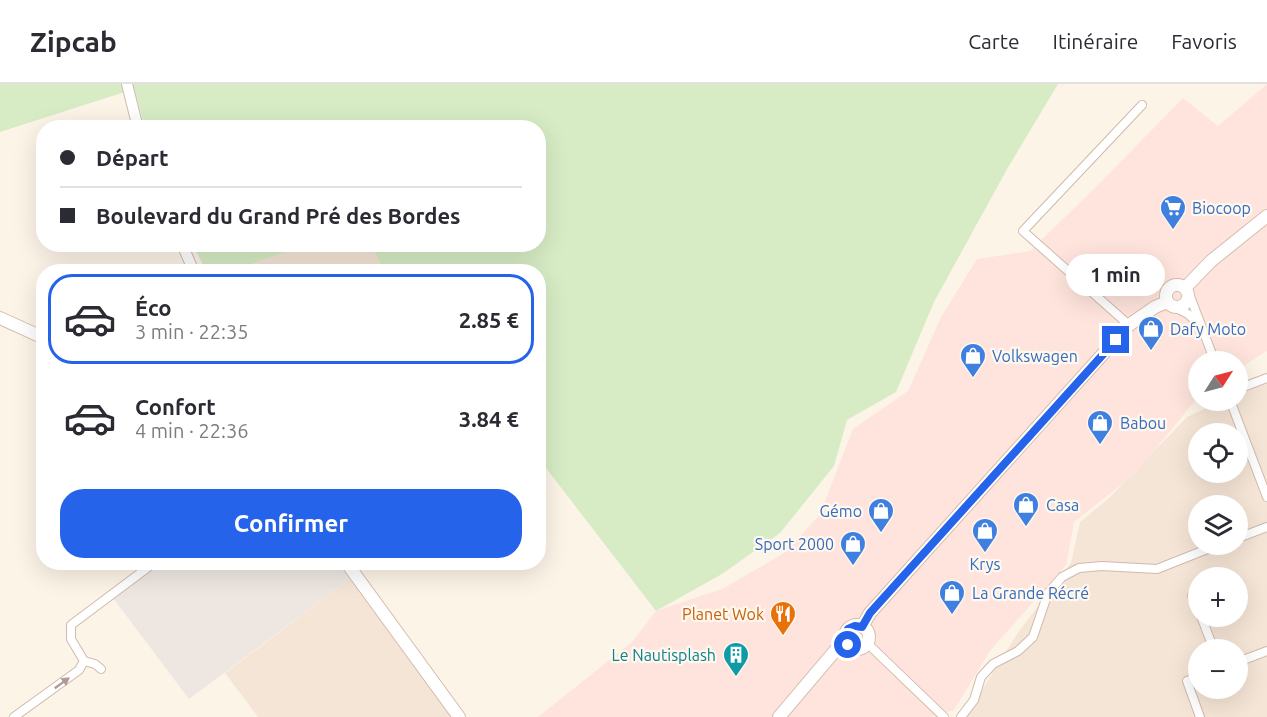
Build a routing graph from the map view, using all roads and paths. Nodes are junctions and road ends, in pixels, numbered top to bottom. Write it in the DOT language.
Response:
graph roads {
  1 [pos="127,84"];
  2 [pos="1142,105"];
  3 [pos="136,120"];
  4 [pos="1267,216"];
  5 [pos="1186,289"];
  6 [pos="1171,304"];
  7 [pos="0,318"];
  8 [pos="1129,325"];
  9 [pos="1202,327"];
  10 [pos="36,334"];
  11 [pos="1211,351"];
  12 [pos="1267,378"];
  13 [pos="1248,385"];
  14 [pos="1234,411"];
  15 [pos="1267,497"];
  16 [pos="1267,527"];
  17 [pos="1248,534"];
  18 [pos="1192,555"];
  19 [pos="144,570"];
  20 [pos="352,570"];
  21 [pos="862,627"];
  22 [pos="845,639"];
  23 [pos="867,643"];
  24 [pos="853,649"];
  25 [pos="1267,651"];
  26 [pos="833,655"];
  27 [pos="1248,658"];
  28 [pos="84,661"];
  29 [pos="101,669"];
  30 [pos="1194,699"];
  31 [pos="14,717"];
  32 [pos="459,717"];
  33 [pos="779,717"];
  34 [pos="944,717"];
  35 [pos="961,717"];
  36 [pos="1200,717"];
  1 -- 3 [label="street"];
  2 -- 8 [label="street"];
  4 -- 5 [label="main road"];
  5 -- 6 [label="main road"];
  5 -- 6 [label="main road"];
  5 -- 9 [label="street"];
  6 -- 8 [label="main road"];
  6 -- 9 [label="street"];
  7 -- 10 [label="main road"];
  8 -- 21 [label="main road"];
  9 -- 11 [label="street"];
  12 -- 13 [label="street"];
  14 -- 15 [label="street"];
  16 -- 17 [label="street"];
  18 -- 35 [label="street"];
  19 -- 28 [label="street"];
  20 -- 32 [label="main road"];
  21 -- 22 [label="main road"];
  21 -- 23 [label="main road"];
  22 -- 24 [label="main road"];
  22 -- 26 [label="main road"];
  23 -- 24 [label="main road"];
  23 -- 34 [label="street"];
  24 -- 26 [label="main road"];
  25 -- 27 [label="street"];
  26 -- 33 [label="main road"];
  28 -- 29 [label="street"];
  31 -- 28 [label="street, one-way"];
  30 -- 36 [label="street"];
}
